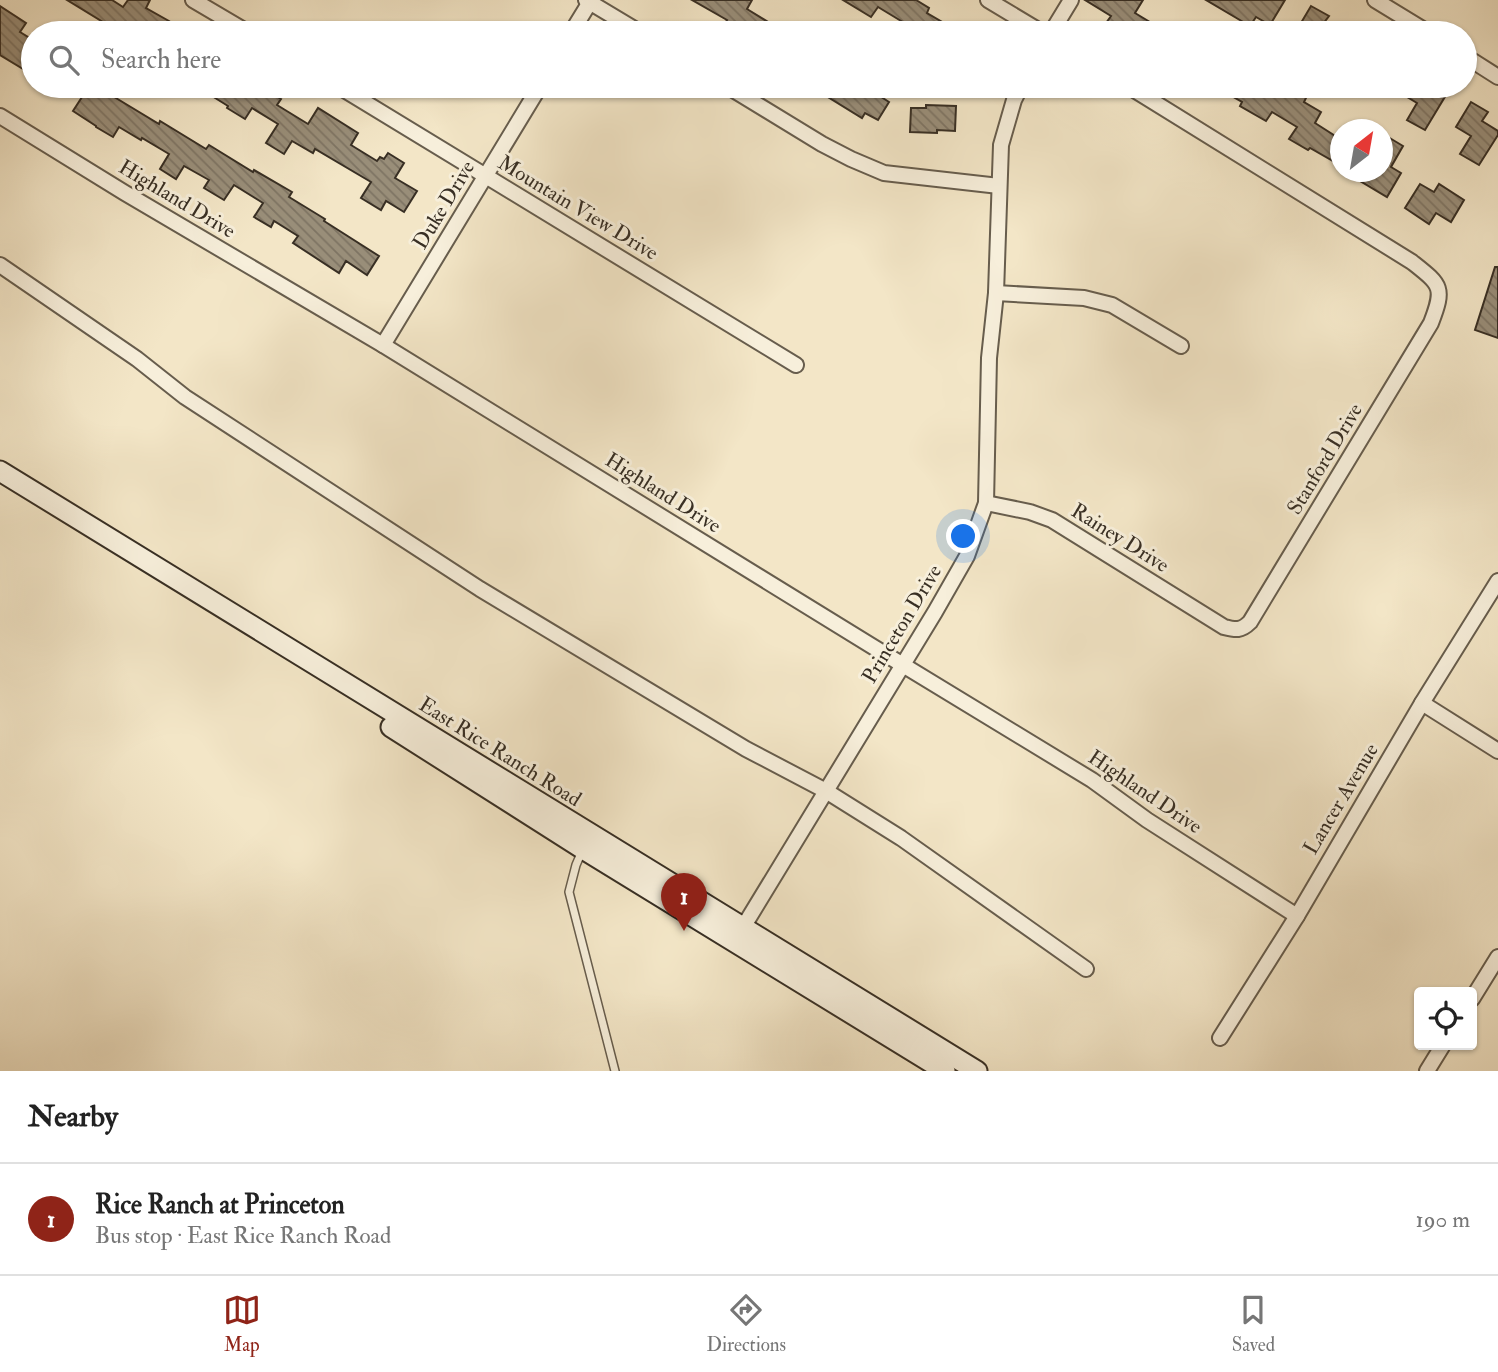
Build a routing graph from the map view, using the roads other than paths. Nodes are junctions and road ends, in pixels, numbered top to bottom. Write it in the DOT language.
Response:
graph roads {
  1 [pos="192,0"];
  2 [pos="988,0"];
  3 [pos="1071,0"];
  4 [pos="1375,0"];
  5 [pos="588,1"];
  6 [pos="228,21"];
  7 [pos="577,21"];
  8 [pos="620,21"];
  9 [pos="1023,21"];
  10 [pos="1058,21"];
  11 [pos="1409,21"];
  12 [pos="1477,62"];
  13 [pos="1497,72"];
  14 [pos="358,98"];
  15 [pos="533,98"];
  16 [pos="747,98"];
  17 [pos="1015,98"];
  18 [pos="1147,98"];
  19 [pos="0,116"];
  20 [pos="486,177"];
  21 [pos="999,186"];
  22 [pos="0,265"];
  23 [pos="996,293"];
  24 [pos="383,345"];
  25 [pos="1181,346"];
  26 [pos="796,365"];
  27 [pos="0,471"];
  28 [pos="0,485"];
  29 [pos="986,503"];
  30 [pos="1498,580"];
  31 [pos="1224,627"];
  32 [pos="903,664"];
  33 [pos="1422,703"];
  34 [pos="1498,751"];
  35 [pos="826,791"];
  36 [pos="587,842"];
  37 [pos="1297,916"];
  38 [pos="739,935"];
  39 [pos="1498,957"];
  40 [pos="1086,969"];
  41 [pos="1477,991"];
  42 [pos="1220,1038"];
  43 [pos="1440,1050"];
  44 [pos="615,1071"];
  45 [pos="945,1071"];
  46 [pos="977,1071"];
  47 [pos="1427,1071"];
  1 -- 6 [label="street"];
  2 -- 9 [label="street"];
  3 -- 10 [label="street"];
  4 -- 11 [label="street"];
  5 -- 7 [label="street"];
  5 -- 8 [label="street"];
  12 -- 13 [label="street"];
  14 -- 20 [label="street, Mountain View Drive"];
  15 -- 20 [label="street, Duke Drive"];
  16 -- 21 [label="street"];
  17 -- 21 [label="street, Princeton Drive"];
  18 -- 31 [label="street, Stanford Drive"];
  19 -- 24 [label="street, Highland Drive"];
  20 -- 24 [label="street, Duke Drive"];
  20 -- 26 [label="street, Mountain View Drive"];
  21 -- 23 [label="street, Princeton Drive"];
  22 -- 35 [label="street"];
  23 -- 25 [label="street"];
  23 -- 29 [label="street, Princeton Drive"];
  24 -- 32 [label="street, Highland Drive"];
  27 -- 36 [label="main road, East Rice Ranch Road"];
  28 -- 36 [label="main road, East Rice Ranch Road"];
  29 -- 31 [label="street, Rainey Drive"];
  29 -- 32 [label="street, Princeton Drive"];
  30 -- 33 [label="street, Lancer Avenue"];
  32 -- 35 [label="street, Princeton Drive"];
  32 -- 37 [label="street, Highland Drive"];
  33 -- 34 [label="street"];
  33 -- 37 [label="street, Lancer Avenue"];
  35 -- 38 [label="street, Princeton Drive"];
  35 -- 40 [label="street"];
  36 -- 38 [label="main road, East Rice Ranch Road"];
  36 -- 44 [label="lane"];
  37 -- 42 [label="street, Lancer Avenue"];
  38 -- 45 [label="main road, East Rice Ranch Road"];
  38 -- 46 [label="main road, East Rice Ranch Road"];
  39 -- 41 [label="street"];
  43 -- 47 [label="street"];
}
